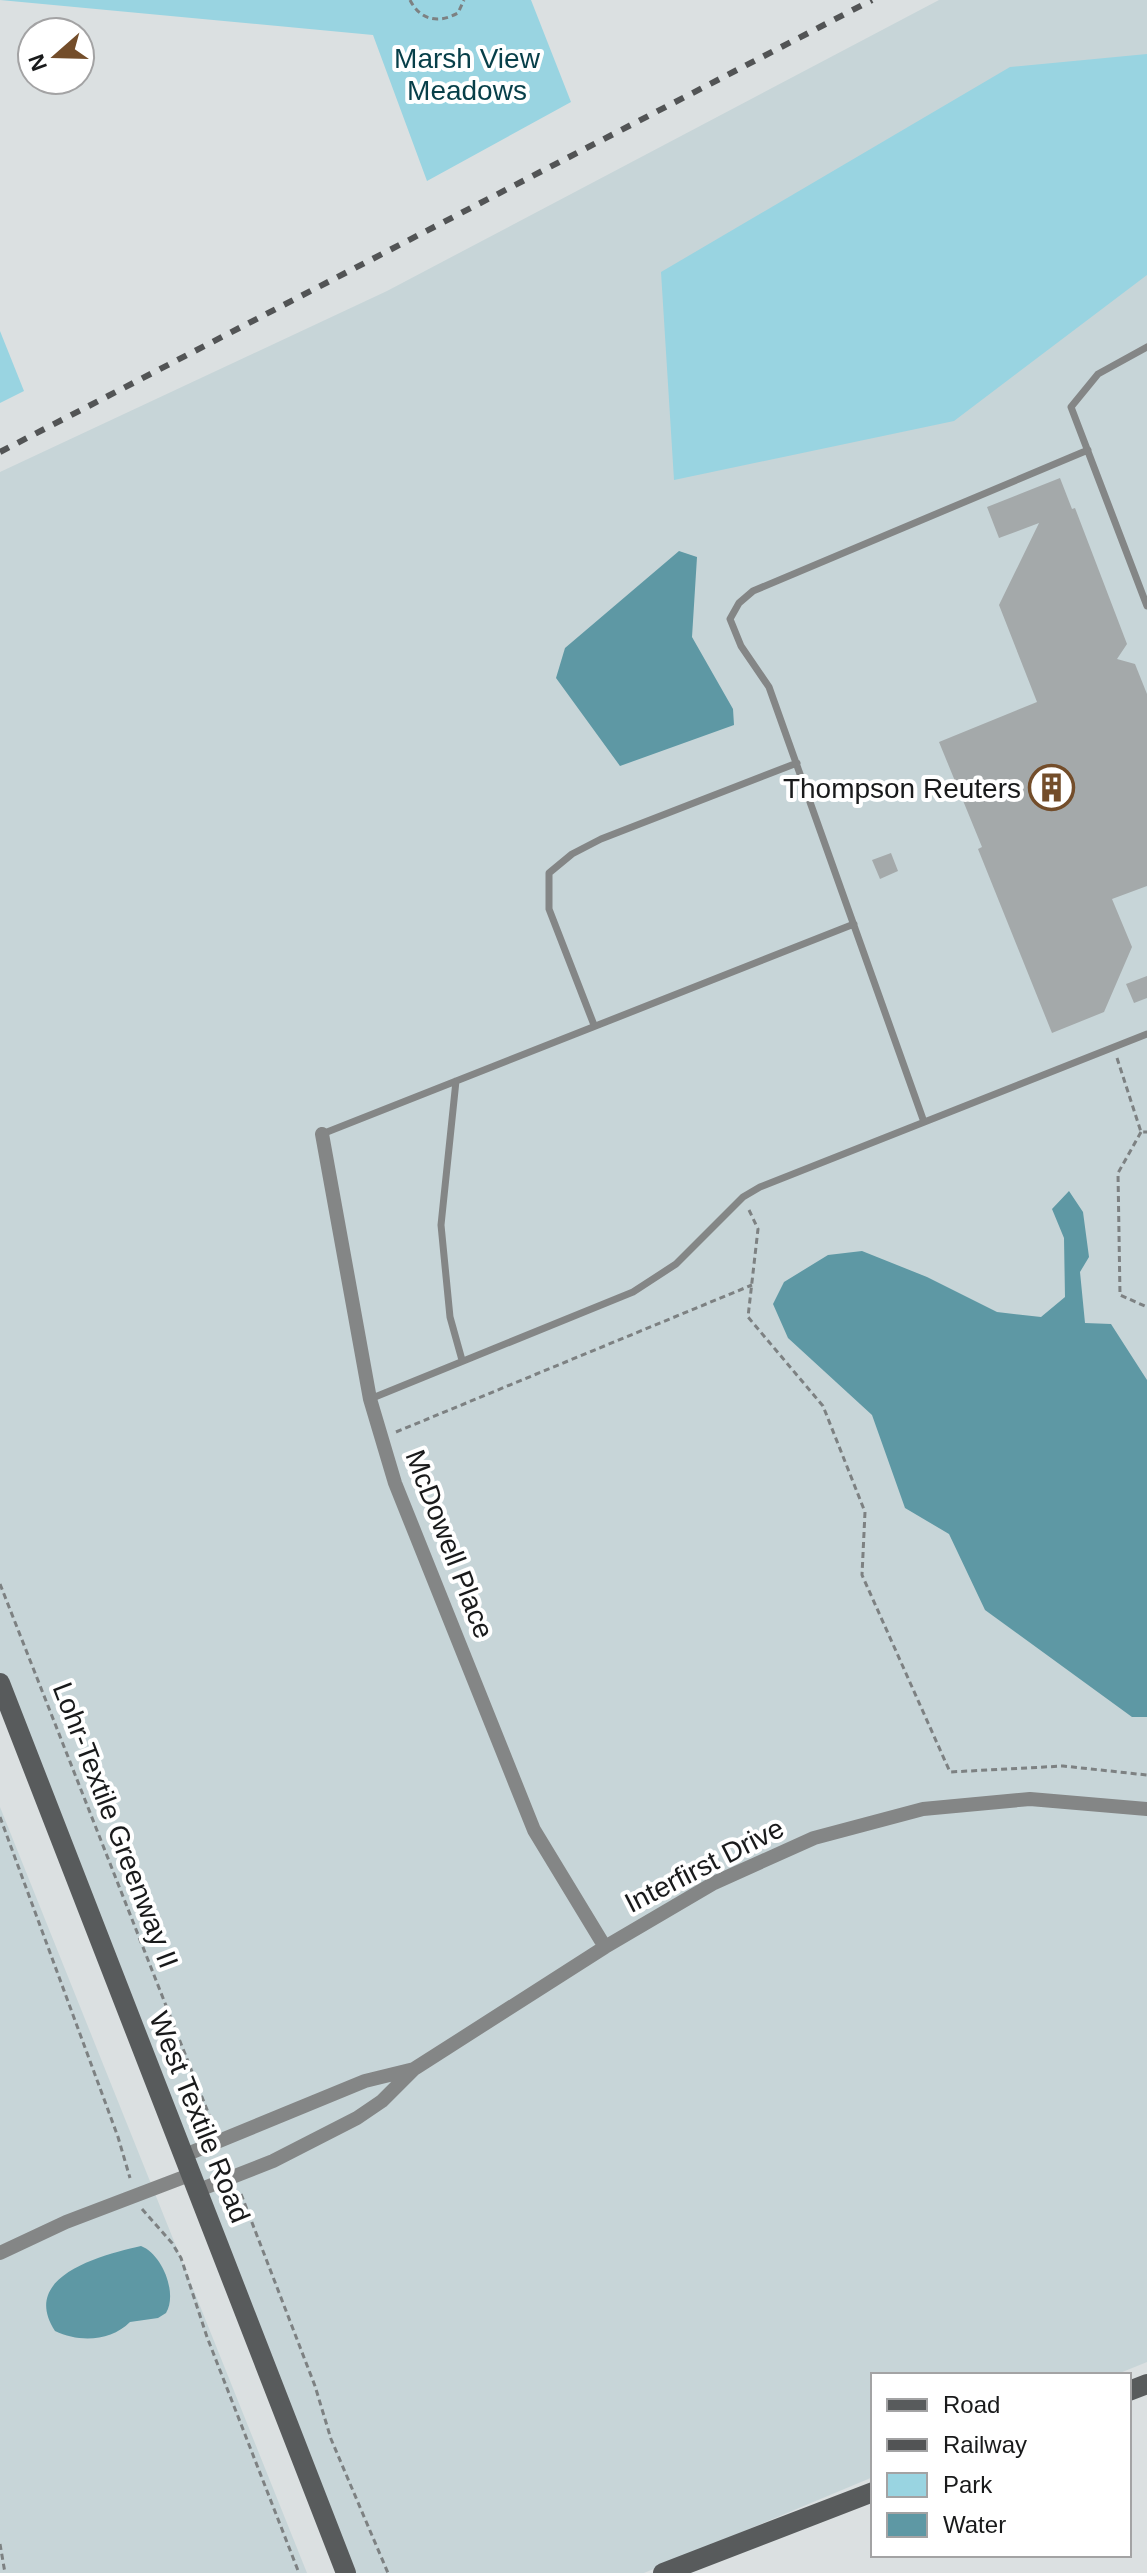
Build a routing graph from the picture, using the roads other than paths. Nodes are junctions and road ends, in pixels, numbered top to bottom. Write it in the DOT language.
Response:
graph roads {
  1 [pos="1147,347"];
  2 [pos="1088,450"];
  3 [pos="1147,606"];
  4 [pos="797,763"];
  5 [pos="854,924"];
  6 [pos="594,1025"];
  7 [pos="1147,1034"];
  8 [pos="456,1081"];
  9 [pos="924,1122"];
  10 [pos="322,1134"];
  11 [pos="462,1360"];
  12 [pos="370,1399"];
  13 [pos="0,1683"];
  14 [pos="1147,1809"];
  15 [pos="605,1947"];
  16 [pos="414,2069"];
  17 [pos="192,2173"];
  18 [pos="0,2253"];
  19 [pos="871,2493"];
  20 [pos="346,2573"];
  21 [pos="663,2573"];
  1 -- 2 [label="lane"];
  2 -- 3 [label="lane"];
  2 -- 4 [label="lane"];
  4 -- 5 [label="lane"];
  4 -- 6 [label="lane"];
  5 -- 6 [label="lane"];
  5 -- 9 [label="lane"];
  6 -- 8 [label="lane"];
  7 -- 9 [label="lane"];
  8 -- 10 [label="lane"];
  8 -- 11 [label="lane"];
  9 -- 11 [label="lane"];
  10 -- 12 [label="street, McDowell Place"];
  11 -- 12 [label="lane"];
  12 -- 15 [label="street, McDowell Place"];
  13 -- 17 [label="main road, West Textile Road"];
  14 -- 15 [label="street, Interfirst Drive"];
  15 -- 16 [label="street, Interfirst Drive"];
  16 -- 17 [label="street, Interfirst Drive"];
  16 -- 17 [label="street, Interfirst Drive"];
  17 -- 18 [label="street"];
  17 -- 20 [label="main road, West Textile Road"];
  19 -- 21 [label="main road"];
}
